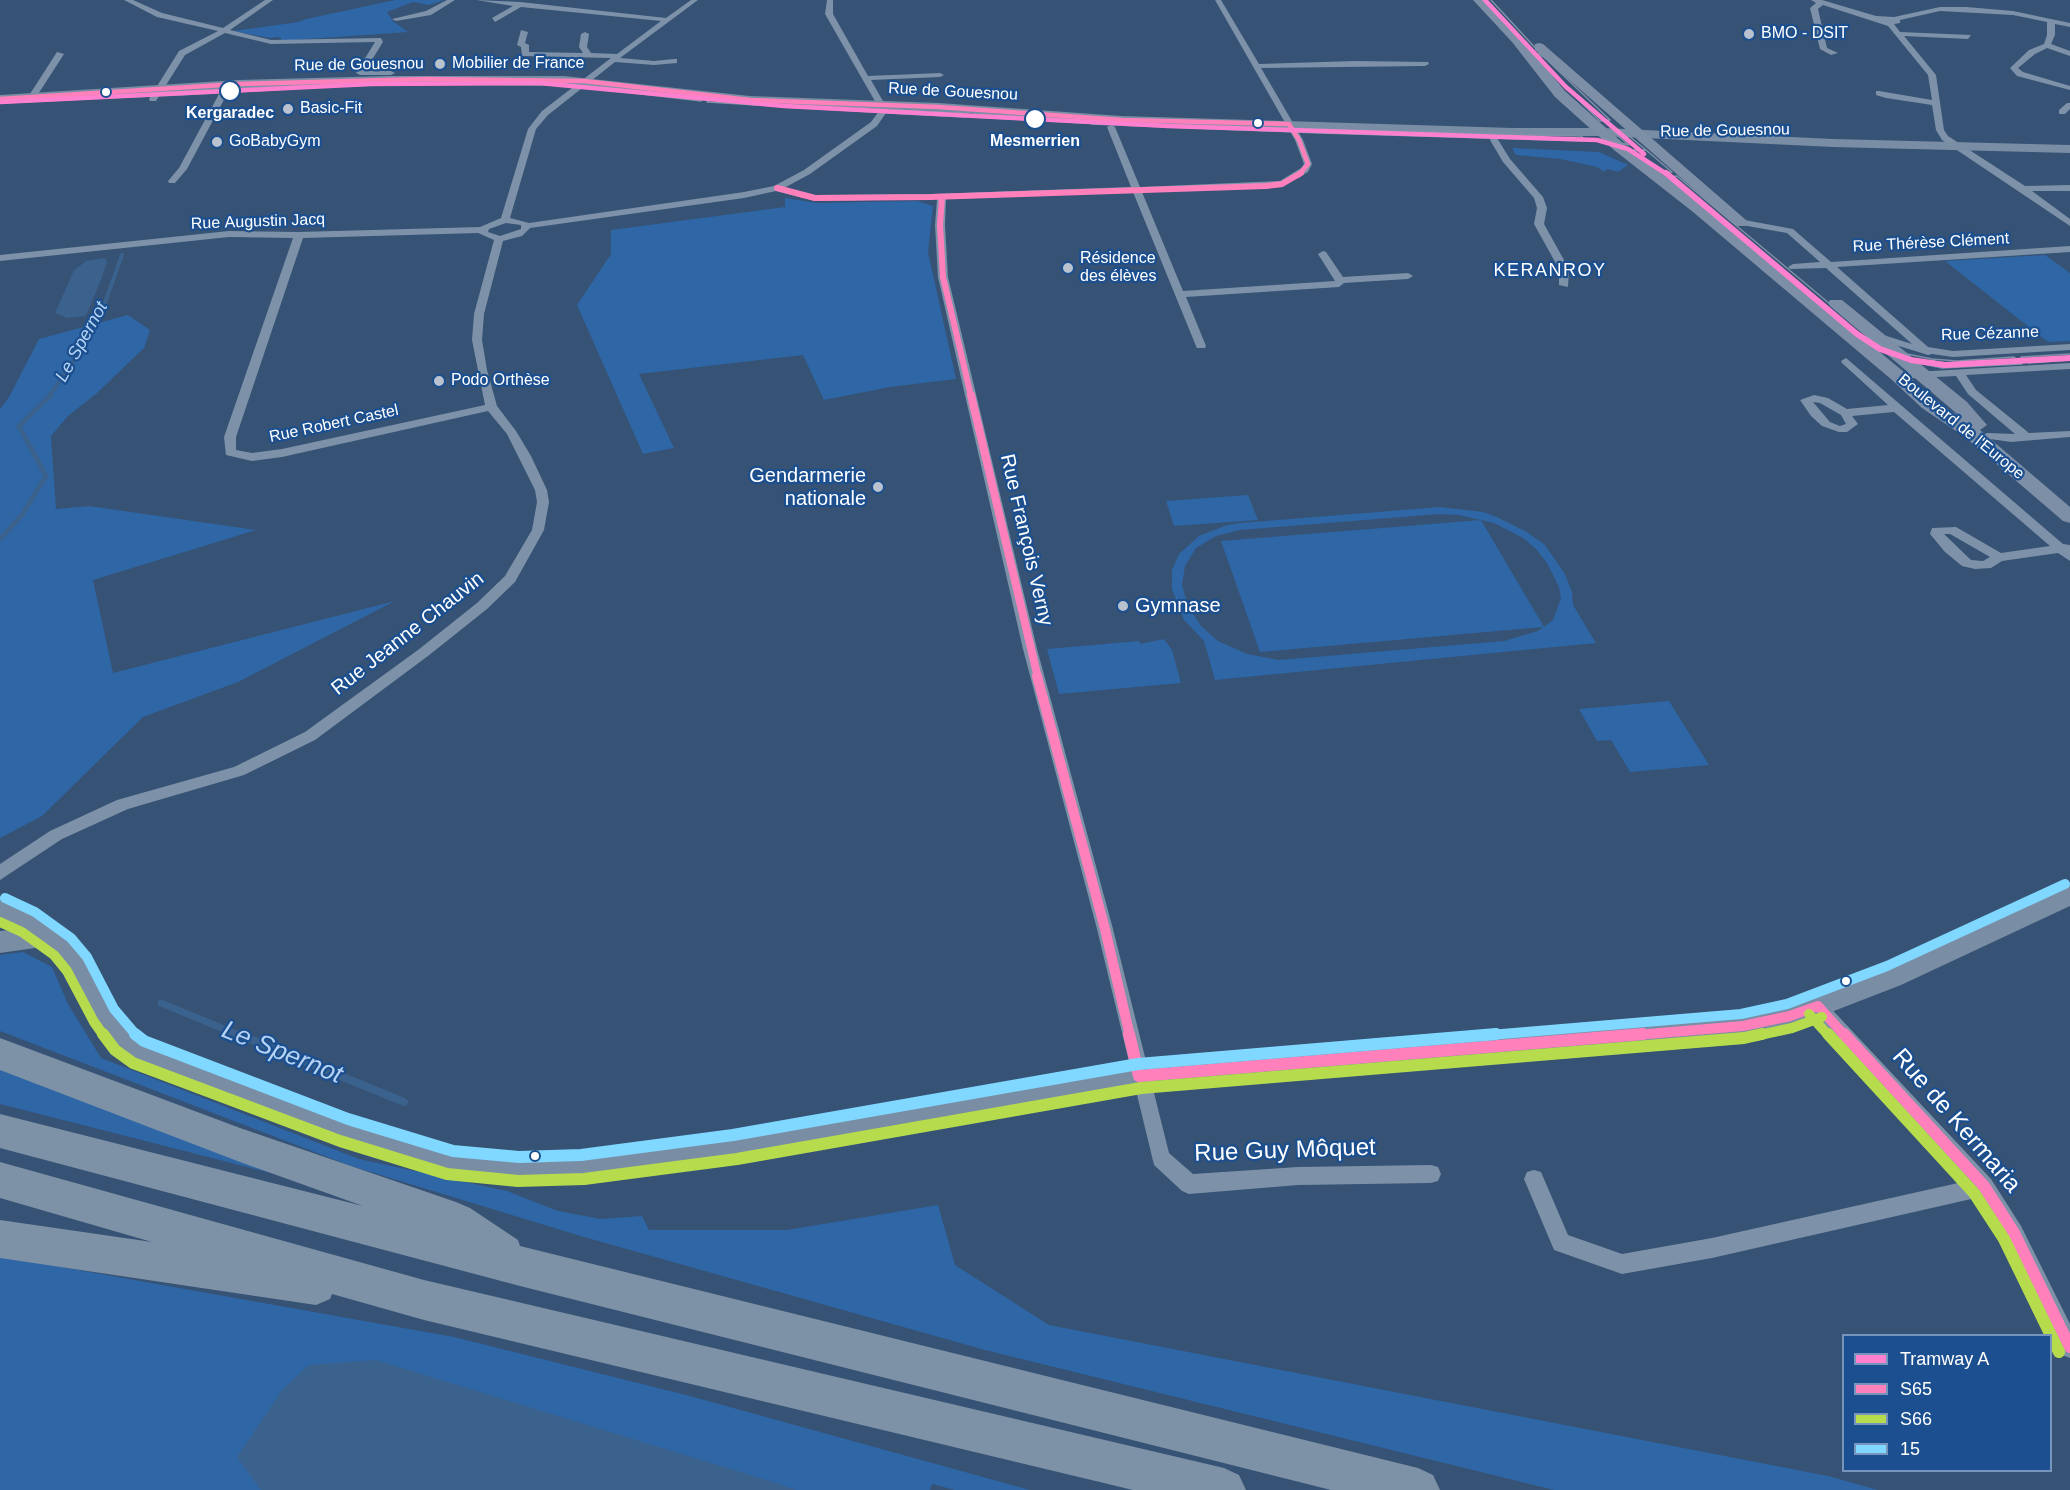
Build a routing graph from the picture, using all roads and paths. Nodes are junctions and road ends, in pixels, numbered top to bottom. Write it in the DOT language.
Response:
graph roads {
  1 [pos="127,0"];
  2 [pos="270,0"];
  3 [pos="452,0"];
  4 [pos="479,0"];
  5 [pos="695,0"];
  6 [pos="830,0"];
  7 [pos="1218,0"];
  8 [pos="1479,0"];
  9 [pos="1493,0"];
  10 [pos="1940,0"];
  11 [pos="507,1"];
  12 [pos="1818,1"];
  13 [pos="520,4"];
  14 [pos="1940,9"];
  15 [pos="396,19"];
  16 [pos="495,20"];
  17 [pos="669,20"];
  18 [pos="1892,21"];
  19 [pos="2051,21"];
  20 [pos="2070,25"];
  21 [pos="224,31"];
  22 [pos="524,32"];
  23 [pos="585,34"];
  24 [pos="1899,34"];
  25 [pos="1968,37"];
  26 [pos="2047,45"];
  27 [pos="1833,52"];
  28 [pos="60,54"];
  29 [pos="588,54"];
  30 [pos="2070,54"];
  31 [pos="616,58"];
  32 [pos="674,61"];
  33 [pos="1425,64"];
  34 [pos="1256,66"];
  35 [pos="391,73"];
  36 [pos="940,75"];
  37 [pos="868,78"];
  38 [pos="581,84"];
  39 [pos="2070,88"];
  40 [pos="1879,93"];
  41 [pos="156,94"];
  42 [pos="222,96"];
  43 [pos="32,97"];
  44 [pos="0,99"];
  45 [pos="1936,103"];
  46 [pos="0,104"];
  47 [pos="2070,105"];
  48 [pos="882,110"];
  49 [pos="2062,112"];
  50 [pos="1111,128"];
  51 [pos="1292,130"];
  52 [pos="1604,132"];
  53 [pos="1639,134"];
  54 [pos="1494,140"];
  55 [pos="1833,143"];
  56 [pos="1957,146"];
  57 [pos="1618,147"];
  58 [pos="1656,149"];
  59 [pos="2070,149"];
  60 [pos="172,181"];
  61 [pos="777,188"];
  62 [pos="2070,188"];
  63 [pos="1135,189"];
  64 [pos="2023,189"];
  65 [pos="942,197"];
  66 [pos="505,220"];
  67 [pos="1739,222"];
  68 [pos="2070,223"];
  69 [pos="526,226"];
  70 [pos="483,230"];
  71 [pos="299,235"];
  72 [pos="499,239"];
  73 [pos="1767,246"];
  74 [pos="2070,249"];
  75 [pos="1323,254"];
  76 [pos="0,258"];
  77 [pos="1789,263"];
  78 [pos="1828,264"];
  79 [pos="1408,276"];
  80 [pos="1811,282"];
  81 [pos="1340,285"];
  82 [pos="1564,285"];
  83 [pos="1179,294"];
  84 [pos="1828,296"];
  85 [pos="1877,336"];
  86 [pos="1201,346"];
  87 [pos="2070,347"];
  88 [pos="1928,352"];
  89 [pos="1846,361"];
  90 [pos="2070,366"];
  91 [pos="1959,373"];
  92 [pos="1923,375"];
  93 [pos="1898,376"];
  94 [pos="491,406"];
  95 [pos="1897,408"];
  96 [pos="1845,413"];
  97 [pos="2070,434"];
  98 [pos="1987,436"];
  99 [pos="2027,437"];
  100 [pos="2070,505"];
  101 [pos="2070,517"];
  102 [pos="2067,551"];
  103 [pos="1999,557"];
  104 [pos="0,873"];
  105 [pos="2070,895"];
  106 [pos="0,909"];
  107 [pos="45,936"];
  108 [pos="0,942"];
  109 [pos="1818,1006"];
  110 [pos="0,1054"];
  111 [pos="1139,1076"];
  112 [pos="0,1131"];
  113 [pos="1431,1174"];
  114 [pos="1534,1179"];
  115 [pos="0,1180"];
  116 [pos="1984,1186"];
  117 [pos="0,1239"];
  118 [pos="520,1266"];
  119 [pos="424,1300"];
  120 [pos="2070,1347"];
  121 [pos="1224,1490"];
  122 [pos="1418,1490"];
  1 -- 21 [label="street"];
  2 -- 21 [label="street"];
  3 -- 15 [label="street"];
  4 -- 11 [label="street"];
  5 -- 17 [label="street"];
  6 -- 37 [label="street"];
  7 -- 34 [label="street"];
  8 -- 52 [label="main road, Boulevard de l'Europe"];
  9 -- 53 [label="main road"];
  10 -- 14 [label="street"];
  11 -- 13 [label="street"];
  12 -- 18 [label="street"];
  12 -- 27 [label="street"];
  13 -- 16 [label="street"];
  13 -- 17 [label="street"];
  14 -- 18 [label="street"];
  14 -- 19 [label="street"];
  17 -- 31 [label="street"];
  18 -- 24 [label="street"];
  19 -- 20 [label="street"];
  19 -- 26 [label="street"];
  21 -- 35 [label="street"];
  21 -- 41 [label="street"];
  22 -- 29 [label="street"];
  23 -- 29 [label="street"];
  24 -- 25 [label="street"];
  24 -- 45 [label="street"];
  26 -- 30 [label="street"];
  26 -- 39 [label="street"];
  28 -- 43 [label="street"];
  29 -- 31 [label="street"];
  31 -- 32 [label="street"];
  31 -- 38 [label="street"];
  33 -- 34 [label="street"];
  34 -- 51 [label="street"];
  36 -- 37 [label="street"];
  37 -- 48 [label="street"];
  38 -- 41 [label="main road, Rue de Gouesnou"];
  38 -- 42 [label="main road, Rue de Gouesnou"];
  38 -- 48 [label="main road, Rue de Gouesnou"];
  38 -- 66 [label="street"];
  40 -- 45 [label="street"];
  41 -- 42 [label="main road, Rue de Gouesnou"];
  41 -- 43 [label="main road, Rue de Gouesnou"];
  41 -- 46 [label="main road, Rue de Gouesnou"];
  42 -- 60 [label="street"];
  43 -- 44 [label="main road, Rue de Gouesnou"];
  45 -- 56 [label="street"];
  47 -- 49 [label="street"];
  48 -- 50 [label="main road, Rue de Gouesnou"];
  48 -- 51 [label="main road, Rue de Gouesnou"];
  48 -- 61 [label="street"];
  50 -- 51 [label="main road, Rue de Gouesnou"];
  50 -- 63 [label="street"];
  51 -- 52 [label="main road, Rue de Gouesnou"];
  51 -- 54 [label="main road, Rue de Gouesnou"];
  51 -- 63 [label="street"];
  52 -- 53 [label="main road, Rue de Gouesnou"];
  52 -- 57 [label="main road, Boulevard de l'Europe"];
  53 -- 55 [label="main road, Rue de Gouesnou"];
  53 -- 58 [label="main road"];
  54 -- 57 [label="main road, Rue de Gouesnou"];
  54 -- 82 [label="street"];
  55 -- 56 [label="main road, Rue de Gouesnou"];
  55 -- 58 [label="main road, Rue de Gouesnou"];
  56 -- 59 [label="main road, Rue de Gouesnou"];
  56 -- 64 [label="street"];
  57 -- 58 [label="main road, Rue de Gouesnou"];
  57 -- 93 [label="main road, Boulevard de l'Europe"];
  58 -- 67 [label="main road"];
  61 -- 65 [label="street"];
  61 -- 69 [label="street"];
  62 -- 64 [label="street"];
  63 -- 65 [label="street"];
  63 -- 83 [label="street"];
  64 -- 68 [label="street"];
  65 -- 111 [label="street, Rue François Verny"];
  66 -- 69 [label="street"];
  66 -- 70 [label="street"];
  67 -- 73 [label="main road"];
  67 -- 78 [label="street"];
  69 -- 72 [label="street"];
  70 -- 71 [label="street, Rue Augustin Jacq"];
  70 -- 72 [label="street"];
  71 -- 76 [label="street, Rue Augustin Jacq"];
  71 -- 94 [label="street, Rue Robert Castel"];
  72 -- 94 [label="street, Rue Jeanne Chauvin"];
  74 -- 78 [label="street, Rue Thérèse Clément"];
  75 -- 81 [label="street"];
  77 -- 78 [label="street, Rue Thérèse Clément"];
  77 -- 80 [label="main road"];
  78 -- 88 [label="street"];
  79 -- 81 [label="street"];
  81 -- 83 [label="street"];
  83 -- 86 [label="street"];
  84 -- 85 [label="main road, Boulevard de l'Europe"];
  85 -- 88 [label="street, Rue Cézanne"];
  85 -- 92 [label="main road, Boulevard de l'Europe"];
  87 -- 88 [label="street, Rue Cézanne"];
  89 -- 95 [label="street"];
  90 -- 91 [label="street, Rue Cézanne"];
  91 -- 92 [label="street, Rue Cézanne"];
  91 -- 99 [label="street"];
  92 -- 93 [label="street, Rue Cézanne"];
  92 -- 98 [label="main road, Boulevard de l'Europe"];
  93 -- 101 [label="main road, Boulevard de l'Europe"];
  94 -- 104 [label="street, Rue Jeanne Chauvin"];
  95 -- 96 [label="street"];
  95 -- 102 [label="street"];
  97 -- 99 [label="street"];
  98 -- 99 [label="street"];
  98 -- 100 [label="main road, Boulevard de l'Europe"];
  102 -- 103 [label="street"];
  105 -- 109 [label="main road"];
  106 -- 107 [label="main road"];
  107 -- 108 [label="main road"];
  107 -- 111 [label="main road"];
  109 -- 111 [label="main road"];
  109 -- 116 [label="street, Rue de Kermaria"];
  110 -- 118 [label="highway"];
  111 -- 113 [label="street, Rue Guy Môquet"];
  112 -- 118 [label="highway"];
  114 -- 116 [label="street"];
  115 -- 119 [label="highway"];
  116 -- 120 [label="street, Rue de Kermaria"];
  117 -- 119 [label="highway"];
  118 -- 122 [label="highway"];
  119 -- 121 [label="highway"];
}
